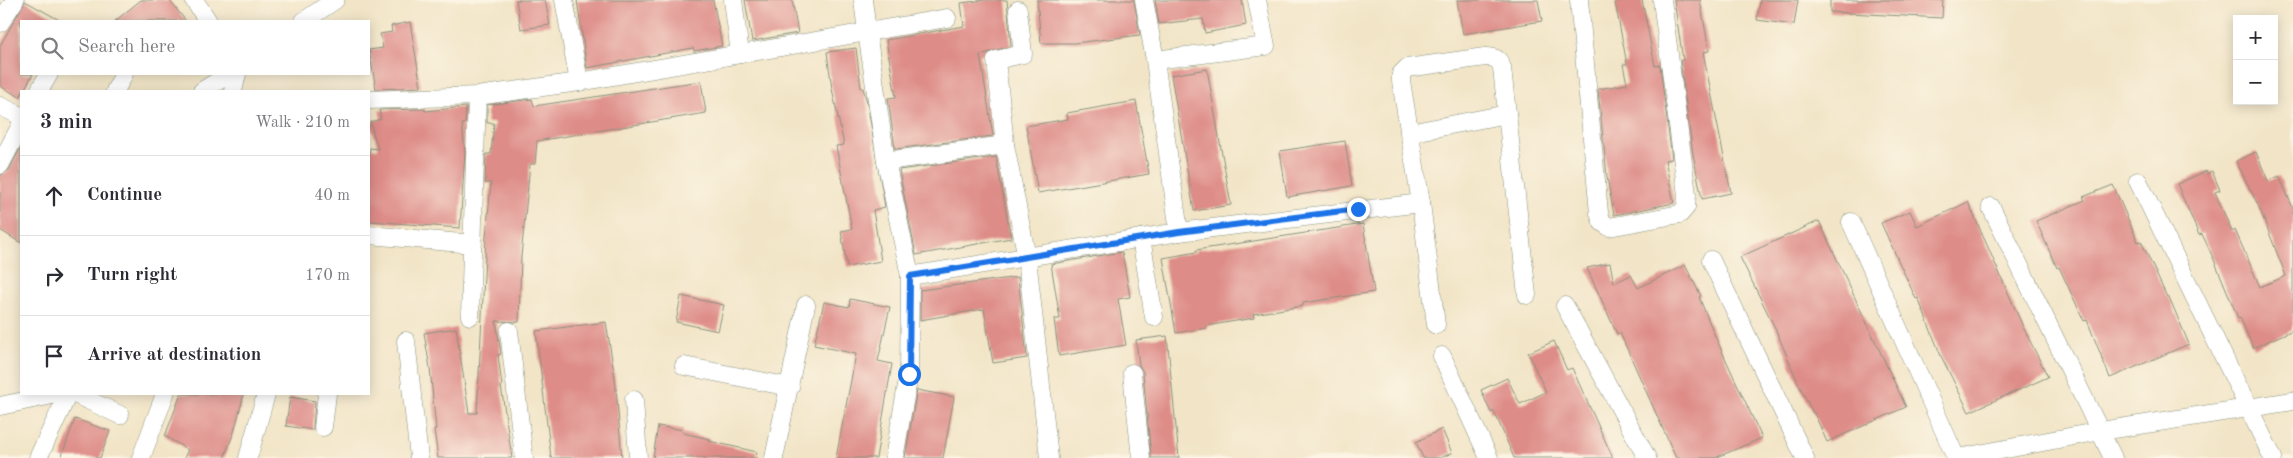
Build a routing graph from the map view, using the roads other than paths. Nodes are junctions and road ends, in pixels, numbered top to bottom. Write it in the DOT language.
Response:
graph roads {
  1 [pos="15,0"];
  2 [pos="194,0"];
  3 [pos="334,0"];
  4 [pos="564,0"];
  5 [pos="732,0"];
  6 [pos="863,0"];
  7 [pos="1144,0"];
  8 [pos="1257,0"];
  9 [pos="1579,0"];
  10 [pos="1662,0"];
  11 [pos="1018,10"];
  12 [pos="947,18"];
  13 [pos="207,20"];
  14 [pos="305,20"];
  15 [pos="0,23"];
  16 [pos="867,32"];
  17 [pos="740,54"];
  18 [pos="1155,60"];
  19 [pos="47,75"];
  20 [pos="123,75"];
  21 [pos="226,75"];
  22 [pos="237,75"];
  23 [pos="578,82"];
  24 [pos="40,90"];
  25 [pos="115,90"];
  26 [pos="204,90"];
  27 [pos="233,90"];
  28 [pos="477,96"];
  29 [pos="370,100"];
  30 [pos="0,106"];
  31 [pos="1507,114"];
  32 [pos="20,116"];
  33 [pos="20,127"];
  34 [pos="1409,133"];
  35 [pos="1005,145"];
  36 [pos="886,161"];
  37 [pos="0,165"];
  38 [pos="2138,180"];
  39 [pos="1421,203"];
  40 [pos="1990,206"];
  41 [pos="1851,222"];
  42 [pos="1179,232"];
  43 [pos="370,235"];
  44 [pos="1141,238"];
  45 [pos="473,244"];
  46 [pos="1027,258"];
  47 [pos="1710,260"];
  48 [pos="910,276"];
  49 [pos="1527,295"];
  50 [pos="806,305"];
  51 [pos="1565,306"];
  52 [pos="470,316"];
  53 [pos="1154,317"];
  54 [pos="1436,325"];
  55 [pos="509,331"];
  56 [pos="406,341"];
  57 [pos="1442,356"];
  58 [pos="684,366"];
  59 [pos="1132,373"];
  60 [pos="790,387"];
  61 [pos="52,395"];
  62 [pos="68,395"];
  63 [pos="77,395"];
  64 [pos="165,395"];
  65 [pos="266,395"];
  66 [pos="328,395"];
  67 [pos="634,400"];
  68 [pos="2293,401"];
  69 [pos="0,406"];
  70 [pos="2248,406"];
  71 [pos="120,415"];
  72 [pos="323,427"];
  73 [pos="2101,431"];
  74 [pos="38,458"];
  75 [pos="141,458"];
  76 [pos="248,458"];
  77 [pos="419,458"];
  78 [pos="524,458"];
  79 [pos="638,458"];
  80 [pos="774,458"];
  81 [pos="894,458"];
  82 [pos="1049,458"];
  83 [pos="1141,458"];
  84 [pos="1489,458"];
  85 [pos="1647,458"];
  86 [pos="1805,458"];
  87 [pos="1957,458"];
  88 [pos="2113,458"];
  89 [pos="2272,458"];
  1 -- 15 [label="street"];
  2 -- 13 [label="street"];
  3 -- 14 [label="street"];
  4 -- 23 [label="street"];
  5 -- 17 [label="street"];
  6 -- 16 [label="street"];
  7 -- 18 [label="street"];
  8 -- 18 [label="street"];
  9 -- 10 [label="street"];
  11 -- 35 [label="street"];
  12 -- 16 [label="street"];
  16 -- 17 [label="street"];
  16 -- 36 [label="street"];
  17 -- 23 [label="street"];
  18 -- 42 [label="street"];
  19 -- 24 [label="street"];
  20 -- 25 [label="street"];
  21 -- 26 [label="street"];
  22 -- 27 [label="street"];
  23 -- 28 [label="street"];
  28 -- 29 [label="street"];
  28 -- 45 [label="street"];
  30 -- 32 [label="street"];
  31 -- 34 [label="street"];
  31 -- 34 [label="street"];
  31 -- 49 [label="street"];
  33 -- 37 [label="street"];
  34 -- 39 [label="street"];
  35 -- 36 [label="street"];
  35 -- 46 [label="street"];
  36 -- 48 [label="street"];
  38 -- 70 [label="street"];
  39 -- 42 [label="street"];
  39 -- 54 [label="street"];
  40 -- 73 [label="street"];
  41 -- 87 [label="street"];
  42 -- 44 [label="street"];
  43 -- 45 [label="street"];
  44 -- 46 [label="street"];
  44 -- 53 [label="street"];
  45 -- 52 [label="street"];
  46 -- 48 [label="street"];
  46 -- 82 [label="street"];
  47 -- 86 [label="street"];
  48 -- 81 [label="street"];
  50 -- 60 [label="street"];
  51 -- 85 [label="street"];
  55 -- 78 [label="street"];
  56 -- 77 [label="street"];
  57 -- 84 [label="street"];
  58 -- 60 [label="street"];
  59 -- 83 [label="street"];
  60 -- 80 [label="street"];
  61 -- 69 [label="street"];
  62 -- 74 [label="street"];
  63 -- 71 [label="street"];
  64 -- 75 [label="street"];
  65 -- 76 [label="street"];
  66 -- 72 [label="street"];
  67 -- 79 [label="street"];
  68 -- 70 [label="street"];
  70 -- 73 [label="street"];
  70 -- 89 [label="street"];
  73 -- 87 [label="street"];
  73 -- 88 [label="street"];
}
